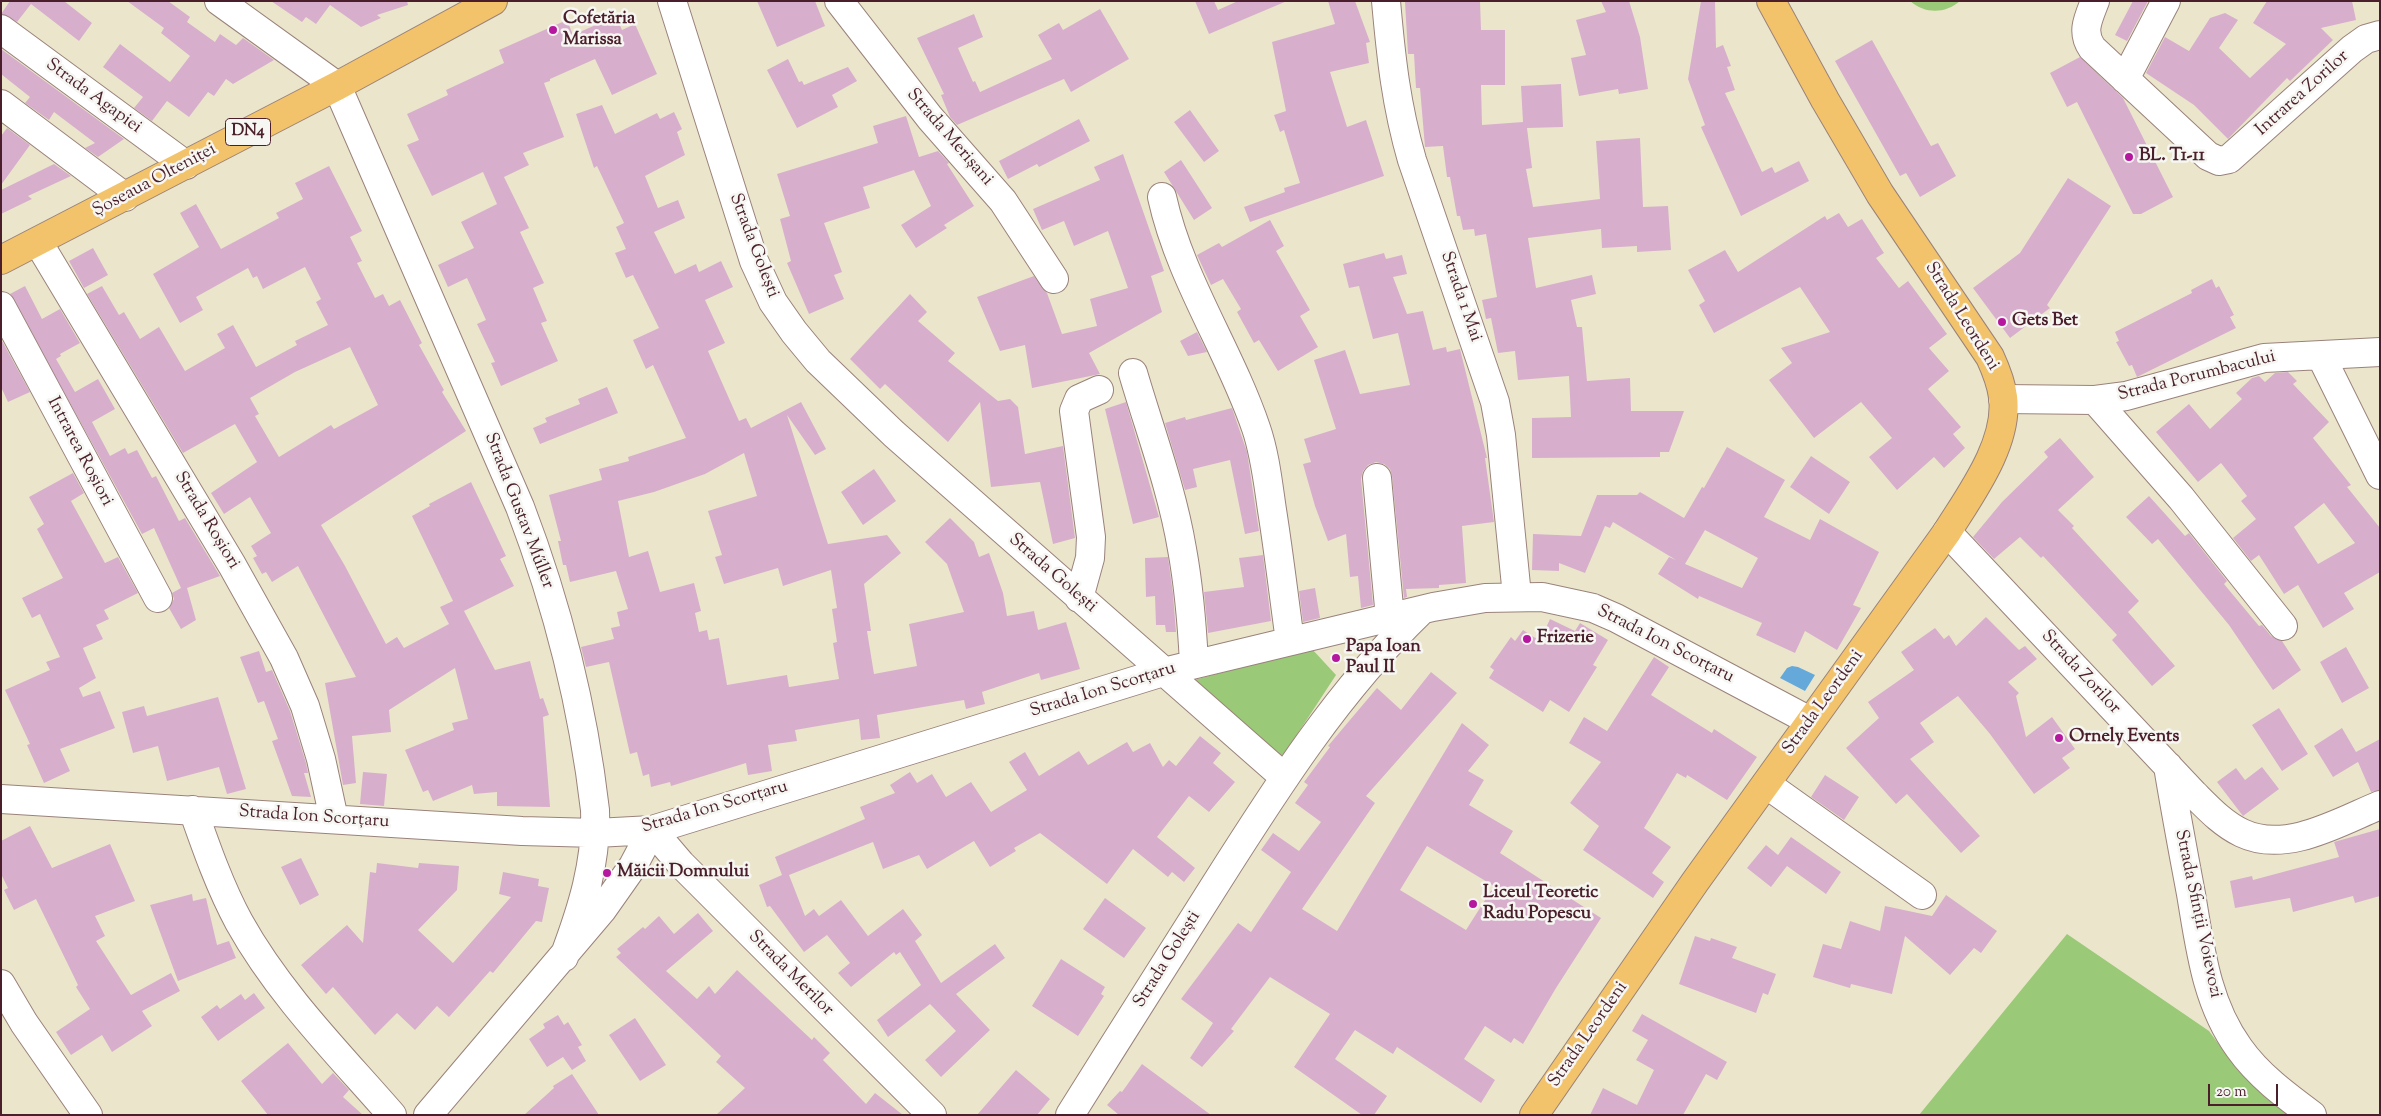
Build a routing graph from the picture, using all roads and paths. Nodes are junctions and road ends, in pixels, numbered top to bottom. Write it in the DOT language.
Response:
graph roads {
  1 [pos="220,1"];
  2 [pos="494,1"];
  3 [pos="672,1"];
  4 [pos="839,1"];
  5 [pos="1386,1"];
  6 [pos="1770,1"];
  7 [pos="2095,1"];
  8 [pos="2166,1"];
  9 [pos="1,29"];
  10 [pos="2380,35"];
  11 [pos="2125,79"];
  12 [pos="337,86"];
  13 [pos="1,104"];
  14 [pos="186,165"];
  15 [pos="125,197"];
  16 [pos="1162,197"];
  17 [pos="38,242"];
  18 [pos="1,260"];
  19 [pos="1054,279"];
  20 [pos="1,306"];
  21 [pos="2380,352"];
  22 [pos="2321,356"];
  23 [pos="1133,372"];
  24 [pos="1099,390"];
  25 [pos="2003,399"];
  26 [pos="2095,400"];
  27 [pos="2380,475"];
  28 [pos="1377,478"];
  29 [pos="1947,532"];
  30 [pos="1517,596"];
  31 [pos="158,598"];
  32 [pos="1079,598"];
  33 [pos="1422,610"];
  34 [pos="1390,618"];
  35 [pos="2283,626"];
  36 [pos="1290,641"];
  37 [pos="1194,663"];
  38 [pos="1163,672"];
  39 [pos="1810,721"];
  40 [pos="2168,766"];
  41 [pos="1284,777"];
  42 [pos="1766,784"];
  43 [pos="1,798"];
  44 [pos="2380,804"];
  45 [pos="193,810"];
  46 [pos="334,819"];
  47 [pos="652,830"];
  48 [pos="596,833"];
  49 [pos="1922,894"];
  50 [pos="564,957"];
  51 [pos="1,984"];
  52 [pos="88,1115"];
  53 [pos="392,1115"];
  54 [pos="428,1115"];
  55 [pos="932,1115"];
  56 [pos="1070,1115"];
  57 [pos="1534,1115"];
  58 [pos="2312,1115"];
  1 -- 12 [label="street"];
  2 -- 12 [label="main road, Șoseaua Olteniței / DN4"];
  3 -- 32 [label="street, Strada Golești"];
  4 -- 19 [label="street, Strada Merișani"];
  5 -- 30 [label="street, Strada 1 Mai"];
  6 -- 25 [label="main road, Strada Leordeni"];
  7 -- 11 [label="street"];
  8 -- 11 [label="street"];
  9 -- 14 [label="street, Strada Agapiei"];
  10 -- 11 [label="street, Intrarea Zorilor"];
  12 -- 14 [label="main road, Șoseaua Olteniței / DN4"];
  12 -- 48 [label="street, Strada Gustav Műller"];
  13 -- 15 [label="street"];
  14 -- 15 [label="main road, Șoseaua Olteniței / DN4"];
  15 -- 17 [label="main road, Șoseaua Olteniței / DN4"];
  16 -- 36 [label="street"];
  17 -- 18 [label="main road, Șoseaua Olteniței / DN4"];
  17 -- 46 [label="street, Strada Roșiori"];
  20 -- 31 [label="street, Intrarea Roșiori"];
  21 -- 22 [label="street"];
  22 -- 26 [label="street, Strada Porumbacului"];
  22 -- 27 [label="street"];
  23 -- 37 [label="street"];
  24 -- 32 [label="street"];
  25 -- 26 [label="street, Strada Porumbacului"];
  25 -- 29 [label="main road, Strada Leordeni"];
  26 -- 35 [label="street, Strada Porumbacului"];
  28 -- 34 [label="street"];
  29 -- 39 [label="main road, Strada Leordeni"];
  29 -- 40 [label="street, Strada Zorilor"];
  30 -- 33 [label="street, Strada Ion Scorțaru"];
  30 -- 39 [label="street, Strada Ion Scorțaru"];
  32 -- 38 [label="street, Strada Golești"];
  33 -- 34 [label="street, Strada Ion Scorțaru"];
  33 -- 41 [label="street"];
  34 -- 36 [label="street, Strada Ion Scorțaru"];
  36 -- 37 [label="street, Strada Ion Scorțaru"];
  37 -- 38 [label="street, Strada Ion Scorțaru"];
  38 -- 41 [label="street, Strada Golești"];
  38 -- 47 [label="street, Strada Ion Scorțaru"];
  39 -- 42 [label="main road, Strada Leordeni"];
  40 -- 44 [label="street, Strada Zorilor"];
  40 -- 58 [label="street, Strada Sfinții Voievozi"];
  41 -- 56 [label="street, Strada Golești"];
  42 -- 49 [label="street"];
  42 -- 57 [label="main road, Strada Leordeni"];
  43 -- 45 [label="street, Strada Ion Scorțaru"];
  45 -- 46 [label="street, Strada Ion Scorțaru"];
  45 -- 53 [label="street"];
  46 -- 48 [label="street, Strada Ion Scorțaru"];
  47 -- 48 [label="street, Strada Ion Scorțaru"];
  47 -- 50 [label="street, Strada Gustav Műller"];
  47 -- 55 [label="street, Strada Merilor"];
  48 -- 50 [label="street, Strada Gustav Műller"];
  50 -- 54 [label="street, Strada Gustav Műller"];
  51 -- 52 [label="street"];
}
